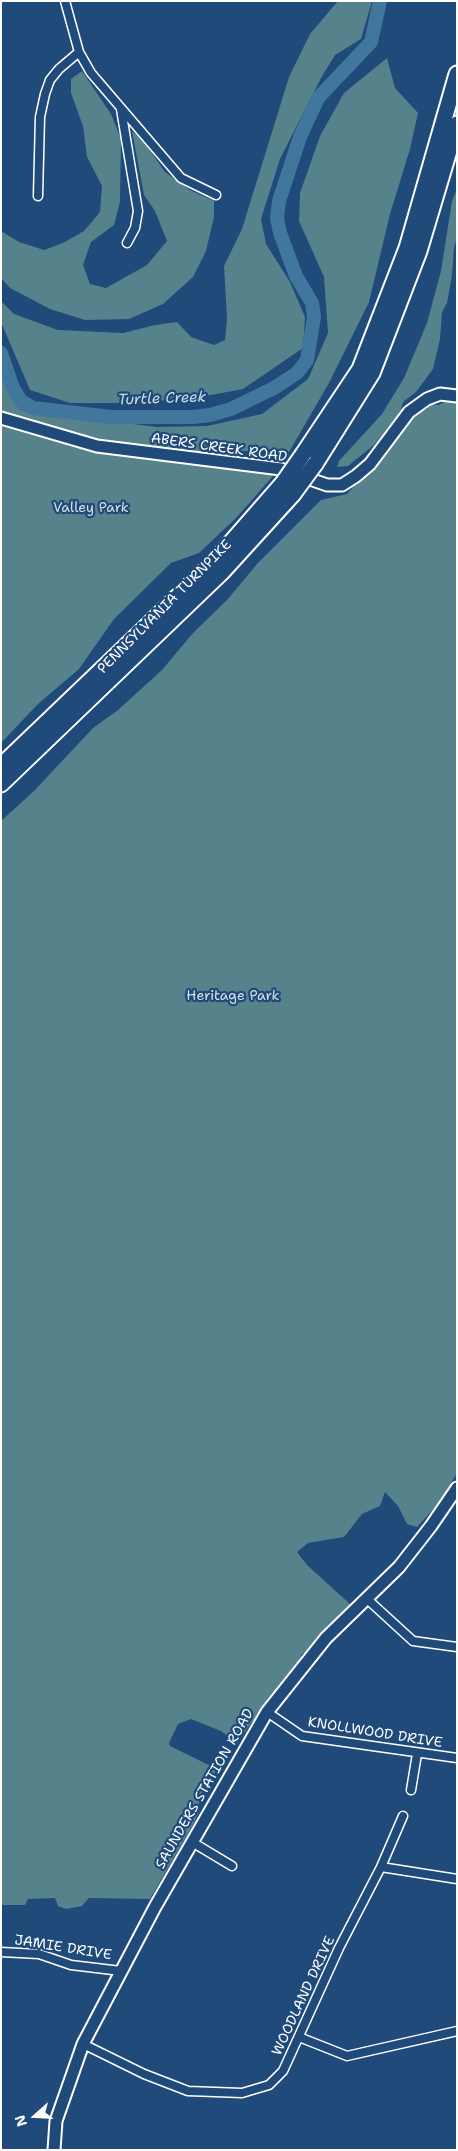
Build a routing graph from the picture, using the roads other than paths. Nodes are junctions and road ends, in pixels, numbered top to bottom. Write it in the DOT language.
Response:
graph roads {
  1 [pos="65,1"];
  2 [pos="79,52"];
  3 [pos="457,74"];
  4 [pos="121,108"];
  5 [pos="457,124"];
  6 [pos="216,194"];
  7 [pos="38,196"];
  8 [pos="127,243"];
  9 [pos="457,396"];
  10 [pos="1,418"];
  11 [pos="309,458"];
  12 [pos="288,489"];
  13 [pos="1,766"];
  14 [pos="1,784"];
  15 [pos="457,1488"];
  16 [pos="366,1598"];
  17 [pos="457,1646"];
  18 [pos="266,1712"];
  19 [pos="417,1754"];
  20 [pos="457,1758"];
  21 [pos="411,1790"];
  22 [pos="403,1816"];
  23 [pos="192,1842"];
  24 [pos="232,1866"];
  25 [pos="381,1867"];
  26 [pos="457,1879"];
  27 [pos="1,1952"];
  28 [pos="121,1971"];
  29 [pos="457,2031"];
  30 [pos="299,2037"];
  31 [pos="83,2044"];
  32 [pos="54,2150"];
  1 -- 2 [label="street"];
  2 -- 4 [label="street"];
  2 -- 7 [label="street"];
  3 -- 11 [label="highway, PENNSYLVANIA TURNPIKE"];
  4 -- 6 [label="street"];
  4 -- 8 [label="street"];
  5 -- 11 [label="highway, PENNSYLVANIA TURNPIKE"];
  9 -- 10 [label="street, ABERS CREEK ROAD"];
  11 -- 12 [label="highway, PENNSYLVANIA TURNPIKE, bridge"];
  12 -- 13 [label="highway, PENNSYLVANIA TURNPIKE"];
  12 -- 14 [label="highway, PENNSYLVANIA TURNPIKE"];
  15 -- 16 [label="street, SAUNDERS STATION ROAD"];
  16 -- 17 [label="street"];
  16 -- 18 [label="street, SAUNDERS STATION ROAD"];
  18 -- 19 [label="street, KNOLLWOOD DRIVE"];
  18 -- 23 [label="street, SAUNDERS STATION ROAD"];
  19 -- 20 [label="street, KNOLLWOOD DRIVE"];
  19 -- 21 [label="street"];
  22 -- 25 [label="street, WOODLAND DRIVE"];
  23 -- 24 [label="street"];
  23 -- 28 [label="street, SAUNDERS STATION ROAD"];
  25 -- 26 [label="street"];
  25 -- 30 [label="street, WOODLAND DRIVE"];
  27 -- 28 [label="street, JAMIE DRIVE"];
  28 -- 31 [label="street, SAUNDERS STATION ROAD"];
  29 -- 30 [label="street"];
  30 -- 31 [label="street, WOODLAND DRIVE"];
  31 -- 32 [label="street, SAUNDERS STATION ROAD"];
}
